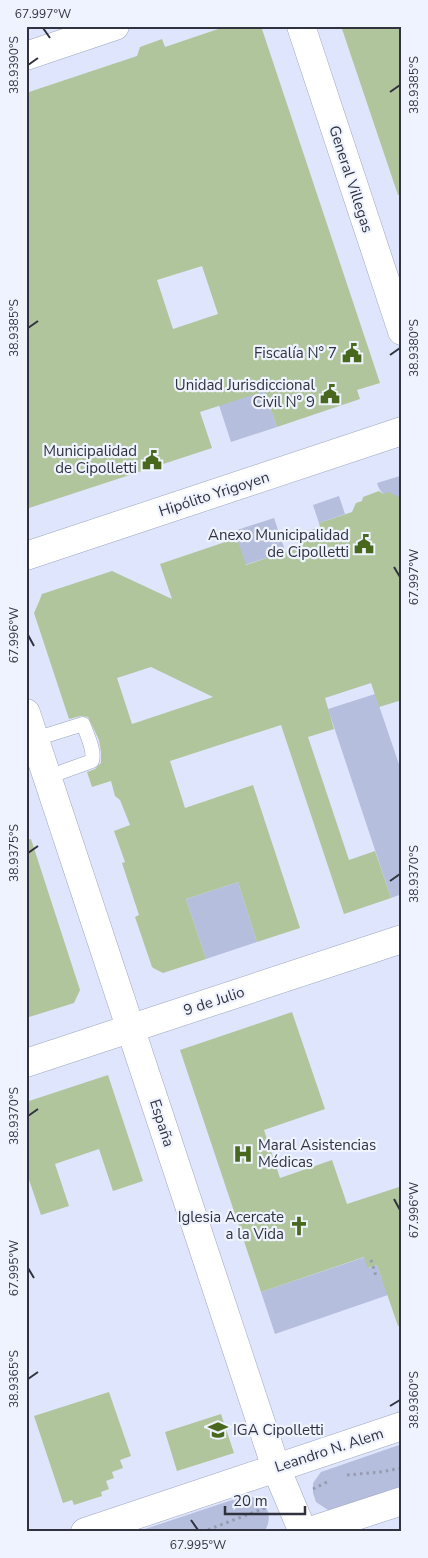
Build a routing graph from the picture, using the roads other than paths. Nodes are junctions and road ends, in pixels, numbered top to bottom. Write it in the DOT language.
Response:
graph roads {
  1 [pos="115,26"];
  2 [pos="301,26"];
  3 [pos="26,56"];
  4 [pos="402,331"];
  5 [pos="402,432"];
  6 [pos="26,556"];
  7 [pos="26,713"];
  8 [pos="35,739"];
  9 [pos="48,777"];
  10 [pos="402,939"];
  11 [pos="131,1028"];
  12 [pos="26,1063"];
  13 [pos="402,1426"];
  14 [pos="276,1468"];
  15 [pos="402,1501"];
  16 [pos="85,1532"];
  17 [pos="303,1532"];
  18 [pos="307,1532"];
  1 -- 3 [label="street"];
  2 -- 4 [label="street, General Villegas"];
  5 -- 6 [label="street, Hipólito Yrigoyen"];
  7 -- 8 [label="street, España"];
  8 -- 9 [label="street, España"];
  8 -- 9 [label="lane"];
  9 -- 11 [label="street, España"];
  10 -- 11 [label="street, 9 de Julio"];
  11 -- 12 [label="street, 9 de Julio"];
  11 -- 14 [label="street, España"];
  13 -- 14 [label="street, Leandro N. Alem"];
  14 -- 16 [label="street, Leandro N. Alem"];
  14 -- 17 [label="street, España"];
  15 -- 18 [label="street"];
}
